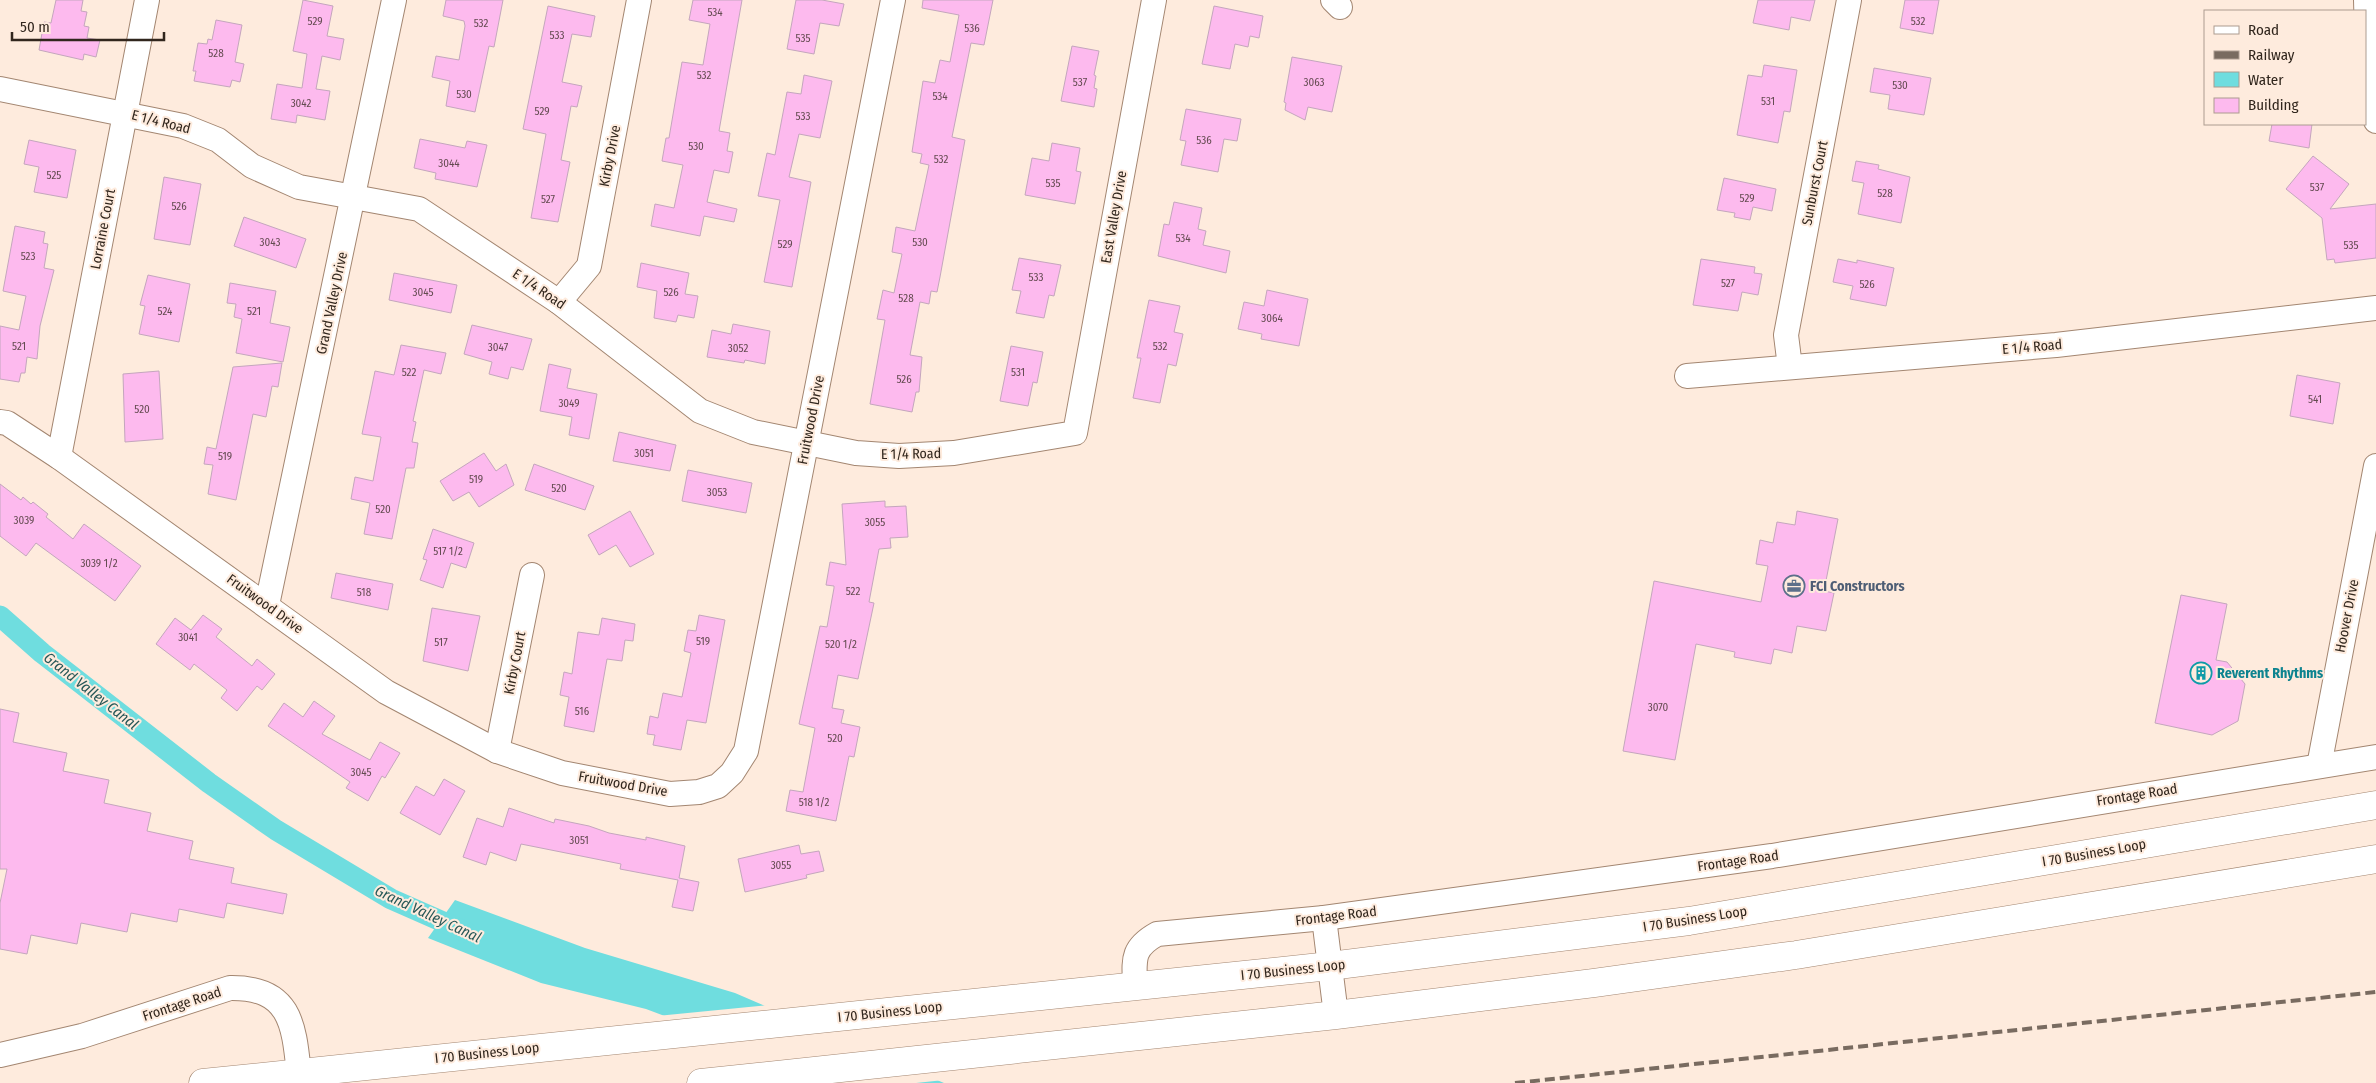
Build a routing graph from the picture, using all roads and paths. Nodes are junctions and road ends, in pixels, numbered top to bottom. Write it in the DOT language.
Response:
graph roads {
  1 [pos="147,0"];
  2 [pos="394,0"];
  3 [pos="639,0"];
  4 [pos="893,0"];
  5 [pos="1154,0"];
  6 [pos="1849,0"];
  7 [pos="2366,0"];
  8 [pos="0,89"];
  9 [pos="125,113"];
  10 [pos="2376,121"];
  11 [pos="354,198"];
  12 [pos="560,302"];
  13 [pos="2376,308"];
  14 [pos="1790,367"];
  15 [pos="1687,376"];
  16 [pos="0,422"];
  17 [pos="1074,434"];
  18 [pos="806,444"];
  19 [pos="59,457"];
  20 [pos="2376,466"];
  21 [pos="532,575"];
  22 [pos="267,605"];
  23 [pos="497,751"];
  24 [pos="2376,757"];
  25 [pos="2319,766"];
  26 [pos="2376,806"];
  27 [pos="2376,859"];
  28 [pos="1324,918"];
  29 [pos="1330,966"];
  30 [pos="1135,985"];
  31 [pos="1336,1015"];
  32 [pos="0,1055"];
  33 [pos="300,1078"];
  34 [pos="203,1083"];
  35 [pos="700,1083"];
  1 -- 9 [label="street, Lorraine Court"];
  2 -- 11 [label="street, Grand Valley Drive"];
  3 -- 12 [label="street, Kirby Drive"];
  4 -- 18 [label="street, Fruitwood Drive"];
  5 -- 17 [label="street, East Valley Drive"];
  6 -- 14 [label="street, Sunburst Court"];
  7 -- 10 [label="street"];
  8 -- 9 [label="street, E 1/4 Road"];
  9 -- 11 [label="street, E 1/4 Road"];
  9 -- 19 [label="street, Lorraine Court"];
  11 -- 12 [label="street, E 1/4 Road"];
  11 -- 22 [label="street, Grand Valley Drive"];
  12 -- 18 [label="street, E 1/4 Road"];
  13 -- 14 [label="street, E 1/4 Road"];
  14 -- 15 [label="street, E 1/4 Road"];
  16 -- 19 [label="street, Fruitwood Drive"];
  17 -- 18 [label="street, E 1/4 Road"];
  18 -- 23 [label="street, Fruitwood Drive"];
  19 -- 22 [label="street, Fruitwood Drive"];
  20 -- 25 [label="street, Hoover Drive"];
  21 -- 23 [label="street, Kirby Court"];
  22 -- 23 [label="street, Fruitwood Drive"];
  24 -- 25 [label="street, Frontage Road"];
  25 -- 28 [label="street, Frontage Road"];
  26 -- 29 [label="main road, I 70 Business Loop"];
  27 -- 31 [label="main road"];
  28 -- 29 [label="street"];
  28 -- 30 [label="street, Frontage Road"];
  29 -- 30 [label="main road, I 70 Business Loop"];
  29 -- 31 [label="street"];
  30 -- 33 [label="main road, I 70 Business Loop"];
  31 -- 35 [label="main road"];
  32 -- 33 [label="street, Frontage Road"];
  33 -- 34 [label="main road, I 70 Business Loop"];
}
